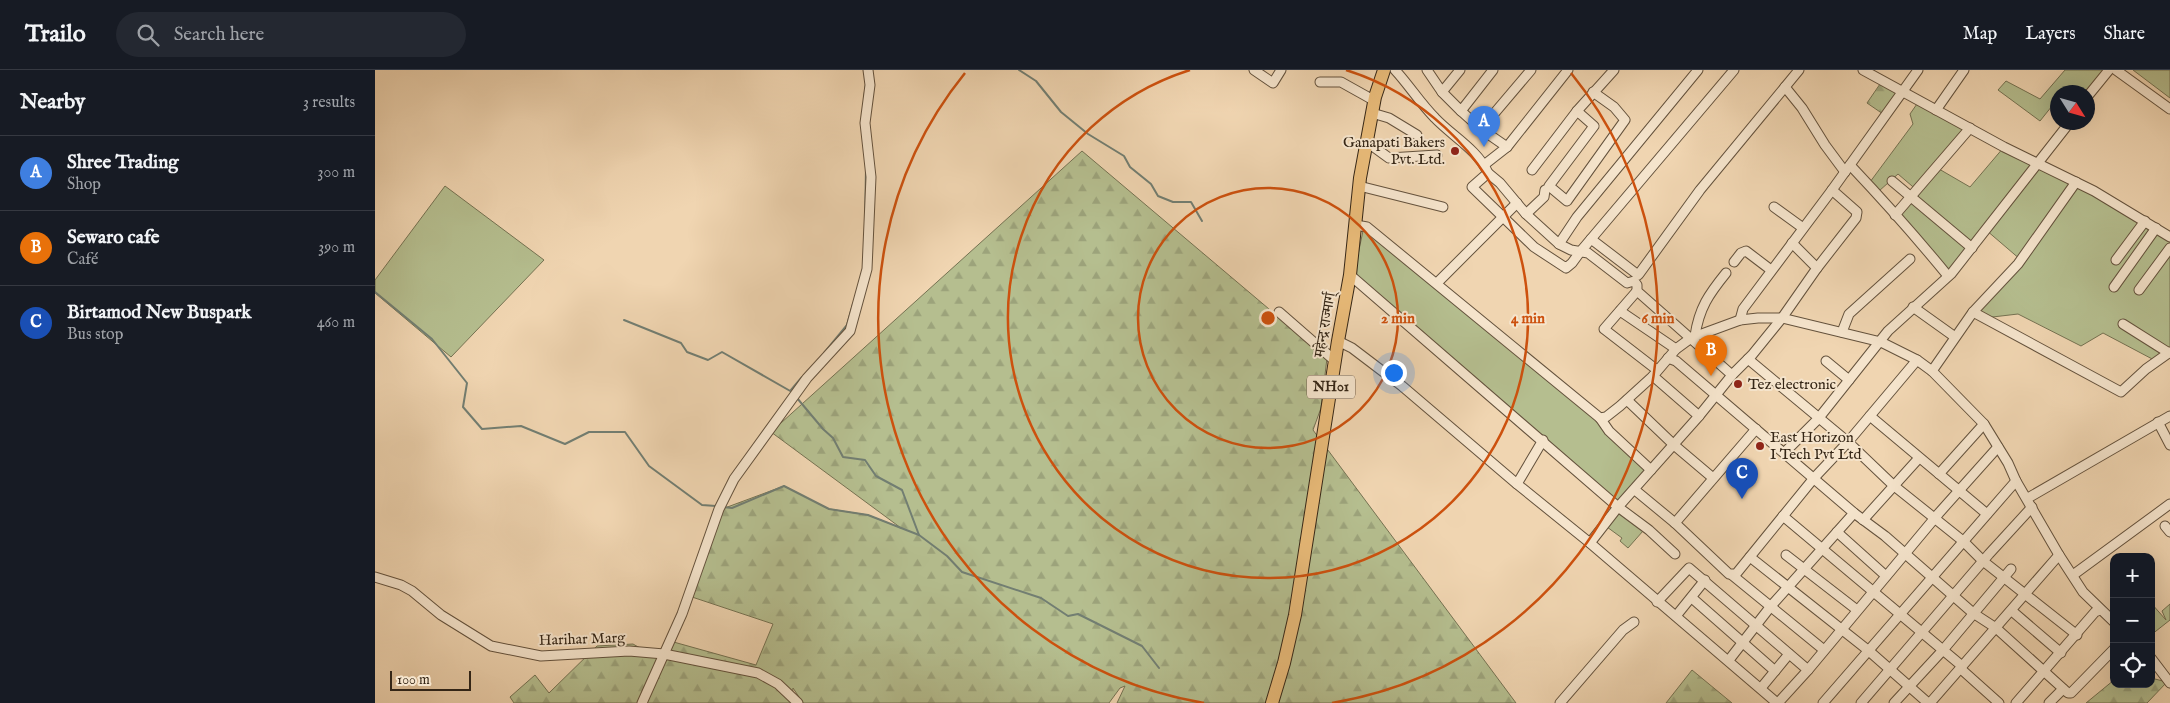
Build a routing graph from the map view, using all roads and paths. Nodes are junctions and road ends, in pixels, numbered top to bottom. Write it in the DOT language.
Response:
graph roads {
  1 [pos="868,70"];
  2 [pos="1281,70"];
  3 [pos="1395,70"];
  4 [pos="1427,70"];
  5 [pos="1460,70"];
  6 [pos="1493,70"];
  7 [pos="1530,70"];
  8 [pos="1568,70"];
  9 [pos="1614,70"];
  10 [pos="1698,70"];
  11 [pos="1734,70"];
  12 [pos="1799,70"];
  13 [pos="1863,70"];
  14 [pos="1918,70"];
  15 [pos="1964,70"];
  16 [pos="2109,70"];
  17 [pos="2116,70"];
  18 [pos="1256,71"];
  19 [pos="1380,72"];
  20 [pos="1874,73"];
  21 [pos="1320,82"];
  22 [pos="1785,87"];
  23 [pos="2095,87"];
  24 [pos="1442,92"];
  25 [pos="1593,92"];
  26 [pos="1903,92"];
  27 [pos="1373,107"];
  28 [pos="2170,109"];
  29 [pos="1936,110"];
  30 [pos="1461,111"];
  31 [pos="1577,111"];
  32 [pos="1970,128"];
  33 [pos="1481,129"];
  34 [pos="2064,130"];
  35 [pos="1417,135"];
  36 [pos="1367,142"];
  37 [pos="1507,147"];
  38 [pos="1437,154"];
  39 [pos="2039,162"];
  40 [pos="1847,169"];
  41 [pos="1486,170"];
  42 [pos="1532,170"];
  43 [pos="1892,181"];
  44 [pos="2076,182"];
  45 [pos="1359,186"];
  46 [pos="1545,190"];
  47 [pos="1832,190"];
  48 [pos="1910,198"];
  49 [pos="1517,203"];
  50 [pos="1443,207"];
  51 [pos="1774,207"];
  52 [pos="1526,214"];
  53 [pos="1895,215"];
  54 [pos="1502,217"];
  55 [pos="2145,221"];
  56 [pos="1356,225"];
  57 [pos="1803,228"];
  58 [pos="2156,228"];
  59 [pos="2170,237"];
  60 [pos="1591,239"];
  61 [pos="1792,243"];
  62 [pos="1559,244"];
  63 [pos="1972,248"];
  64 [pos="2170,248"];
  65 [pos="1580,252"];
  66 [pos="1910,259"];
  67 [pos="2116,260"];
  68 [pos="1734,262"];
  69 [pos="1817,268"];
  70 [pos="1771,270"];
  71 [pos="1726,273"];
  72 [pos="1350,275"];
  73 [pos="1949,276"];
  74 [pos="1437,283"];
  75 [pos="2114,286"];
  76 [pos="2139,290"];
  77 [pos="1637,291"];
  78 [pos="1913,307"];
  79 [pos="1620,311"];
  80 [pos="1279,312"];
  81 [pos="1973,312"];
  82 [pos="1782,318"];
  83 [pos="1740,320"];
  84 [pos="2123,324"];
  85 [pos="1841,332"];
  86 [pos="1693,337"];
  87 [pos="1955,338"];
  88 [pos="1338,340"];
  89 [pos="1881,342"];
  90 [pos="1676,349"];
  91 [pos="2169,352"];
  92 [pos="1668,358"];
  93 [pos="1748,359"];
  94 [pos="1335,360"];
  95 [pos="1917,360"];
  96 [pos="1826,361"];
  97 [pos="1932,371"];
  98 [pos="1655,373"];
  99 [pos="1732,375"];
  100 [pos="1849,380"];
  101 [pos="1717,395"];
  102 [pos="1627,400"];
  103 [pos="1699,416"];
  104 [pos="1870,416"];
  105 [pos="2170,416"];
  106 [pos="1600,418"];
  107 [pos="1818,419"];
  108 [pos="2158,422"];
  109 [pos="1984,424"];
  110 [pos="1756,429"];
  111 [pos="1543,440"];
  112 [pos="1848,442"];
  113 [pos="1674,445"];
  114 [pos="2170,445"];
  115 [pos="1999,447"];
  116 [pos="1784,453"];
  117 [pos="1919,458"];
  118 [pos="1651,470"];
  119 [pos="1939,474"];
  120 [pos="1713,478"];
  121 [pos="1814,478"];
  122 [pos="2016,481"];
  123 [pos="1517,484"];
  124 [pos="1893,485"];
  125 [pos="1635,490"];
  126 [pos="1959,492"];
  127 [pos="2030,503"];
  128 [pos="2170,504"];
  129 [pos="1618,507"];
  130 [pos="1854,513"];
  131 [pos="1987,514"];
  132 [pos="1783,516"];
  133 [pos="1934,518"];
  134 [pos="1863,520"];
  135 [pos="1675,522"];
  136 [pos="1837,532"];
  137 [pos="1963,541"];
  138 [pos="1590,543"];
  139 [pos="1823,550"];
  140 [pos="1675,554"];
  141 [pos="1786,555"];
  142 [pos="1905,555"];
  143 [pos="2059,555"];
  144 [pos="1750,557"];
  145 [pos="1983,560"];
  146 [pos="1805,569"];
  147 [pos="2009,573"];
  148 [pos="1732,575"];
  149 [pos="2073,575"];
  150 [pos="1886,576"];
  151 [pos="375,577"];
  152 [pos="1931,577"];
  153 [pos="1705,580"];
  154 [pos="1788,588"];
  155 [pos="1873,592"];
  156 [pos="2026,593"];
  157 [pos="1953,596"];
  158 [pos="1692,598"];
  159 [pos="1657,602"];
  160 [pos="1771,606"];
  161 [pos="1857,610"];
  162 [pos="2100,610"];
  163 [pos="2012,611"];
  164 [pos="1973,612"];
  165 [pos="1900,614"];
  166 [pos="1676,616"];
  167 [pos="2110,619"];
  168 [pos="1634,622"];
  169 [pos="1757,624"];
  170 [pos="1996,628"];
  171 [pos="1841,630"];
  172 [pos="1923,632"];
  173 [pos="2077,635"];
  174 [pos="1742,643"];
  175 [pos="1824,650"];
  176 [pos="1943,650"];
  177 [pos="1869,651"];
  178 [pos="2061,653"];
  179 [pos="2110,653"];
  180 [pos="664,654"];
  181 [pos="1789,654"];
  182 [pos="1729,660"];
  183 [pos="2155,663"];
  184 [pos="1962,668"];
  185 [pos="1809,670"];
  186 [pos="1775,671"];
  187 [pos="1889,671"];
  188 [pos="2044,671"];
  189 [pos="2170,683"];
  190 [pos="1909,686"];
  191 [pos="1761,688"];
  192 [pos="2063,688"];
  193 [pos="1993,701"];
  194 [pos="642,703"];
  195 [pos="798,703"];
  196 [pos="1272,703"];
  197 [pos="1560,703"];
  198 [pos="1777,703"];
  199 [pos="1823,703"];
  200 [pos="1861,703"];
  201 [pos="1894,703"];
  202 [pos="1929,703"];
  203 [pos="2016,703"];
  204 [pos="2049,703"];
  1 -- 180 [label="street"];
  2 -- 18 [label="street"];
  3 -- 41 [label="street"];
  4 -- 24 [label="street"];
  5 -- 24 [label="street"];
  6 -- 30 [label="street"];
  7 -- 33 [label="street"];
  8 -- 37 [label="street"];
  9 -- 25 [label="street"];
  10 -- 62 [label="street"];
  11 -- 60 [label="street"];
  12 -- 22 [label="street"];
  13 -- 20 [label="street"];
  14 -- 26 [label="street"];
  15 -- 29 [label="street"];
  16 -- 23 [label="street"];
  17 -- 28 [label="street"];
  19 -- 27 [label="highway, महेन्द्र राज्मार्ग् / NH01"];
  20 -- 26 [label="street"];
  21 -- 27 [label="street"];
  22 -- 40 [label="street"];
  22 -- 60 [label="street"];
  24 -- 30 [label="street"];
  25 -- 31 [label="street"];
  25 -- 31 [label="street"];
  26 -- 29 [label="street"];
  26 -- 40 [label="street"];
  27 -- 35 [label="street"];
  27 -- 36 [label="highway, महेन्द्र राज्मार्ग् / NH01"];
  29 -- 32 [label="street"];
  30 -- 33 [label="street"];
  31 -- 42 [label="street"];
  32 -- 39 [label="street"];
  32 -- 48 [label="street"];
  33 -- 37 [label="street"];
  34 -- 39 [label="street"];
  36 -- 38 [label="street"];
  36 -- 45 [label="highway, महेन्द्र राज्मार्ग् / NH01"];
  37 -- 41 [label="street"];
  39 -- 44 [label="street"];
  39 -- 63 [label="street"];
  40 -- 47 [label="street"];
  40 -- 53 [label="street"];
  41 -- 49 [label="street"];
  41 -- 54 [label="street"];
  43 -- 48 [label="street"];
  44 -- 55 [label="street"];
  44 -- 81 [label="street"];
  45 -- 50 [label="street"];
  45 -- 56 [label="highway, महेन्द्र राज्मार्ग् / NH01"];
  46 -- 52 [label="street"];
  47 -- 57 [label="street"];
  47 -- 69 [label="street"];
  48 -- 53 [label="street"];
  48 -- 63 [label="street"];
  49 -- 52 [label="street"];
  49 -- 54 [label="street"];
  51 -- 57 [label="street"];
  52 -- 62 [label="street"];
  53 -- 73 [label="street"];
  54 -- 65 [label="street"];
  54 -- 74 [label="street"];
  55 -- 58 [label="street"];
  55 -- 67 [label="street"];
  56 -- 72 [label="highway, महेन्द्र राज्मार्ग् / NH01"];
  56 -- 74 [label="street"];
  57 -- 61 [label="street"];
  58 -- 59 [label="street"];
  58 -- 75 [label="street"];
  60 -- 65 [label="street"];
  61 -- 69 [label="street"];
  61 -- 70 [label="street"];
  62 -- 65 [label="street"];
  63 -- 73 [label="street"];
  64 -- 76 [label="street"];
  65 -- 77 [label="street"];
  66 -- 85 [label="street"];
  68 -- 70 [label="street"];
  69 -- 82 [label="street"];
  70 -- 83 [label="street"];
  71 -- 86 [label="street"];
  72 -- 88 [label="highway, महेन्द्र राज्मार्ग् / NH01"];
  72 -- 111 [label="street"];
  73 -- 78 [label="street"];
  74 -- 106 [label="street"];
  77 -- 79 [label="street"];
  77 -- 86 [label="street"];
  78 -- 87 [label="street"];
  78 -- 89 [label="street"];
  79 -- 90 [label="street"];
  79 -- 98 [label="street"];
  80 -- 94 [label="street"];
  81 -- 87 [label="street"];
  81 -- 91 [label="street"];
  82 -- 83 [label="street"];
  82 -- 85 [label="street"];
  82 -- 93 [label="street"];
  83 -- 86 [label="street"];
  84 -- 91 [label="street"];
  85 -- 89 [label="street"];
  86 -- 90 [label="street"];
  86 -- 99 [label="street"];
  87 -- 97 [label="street"];
  88 -- 94 [label="highway, महेन्द्र राज्मार्ग् / NH01"];
  88 -- 123 [label="street"];
  89 -- 95 [label="street"];
  89 -- 100 [label="street"];
  90 -- 92 [label="street"];
  92 -- 98 [label="street"];
  92 -- 101 [label="street"];
  93 -- 99 [label="street"];
  93 -- 107 [label="street"];
  94 -- 196 [label="highway, महेन्द्र राज्मार्ग् / NH01"];
  95 -- 97 [label="street"];
  95 -- 104 [label="street"];
  96 -- 100 [label="street"];
  97 -- 109 [label="street"];
  98 -- 102 [label="street"];
  98 -- 103 [label="street"];
  99 -- 101 [label="street"];
  100 -- 107 [label="street"];
  101 -- 103 [label="street"];
  101 -- 110 [label="street"];
  102 -- 106 [label="street"];
  102 -- 113 [label="street"];
  103 -- 113 [label="street"];
  104 -- 112 [label="street"];
  104 -- 117 [label="street"];
  105 -- 108 [label="street"];
  106 -- 118 [label="street"];
  107 -- 112 [label="street"];
  107 -- 116 [label="street"];
  108 -- 114 [label="street"];
  108 -- 127 [label="street"];
  109 -- 115 [label="street"];
  109 -- 119 [label="street"];
  110 -- 116 [label="street"];
  110 -- 120 [label="street"];
  111 -- 123 [label="street"];
  111 -- 129 [label="street"];
  112 -- 121 [label="street"];
  112 -- 124 [label="street"];
  113 -- 118 [label="street"];
  113 -- 120 [label="street"];
  115 -- 122 [label="street"];
  115 -- 126 [label="street"];
  116 -- 121 [label="street"];
  117 -- 119 [label="street"];
  117 -- 124 [label="street"];
  118 -- 125 [label="street"];
  119 -- 126 [label="street"];
  120 -- 135 [label="street"];
  121 -- 130 [label="street"];
  121 -- 132 [label="street"];
  122 -- 127 [label="street"];
  122 -- 131 [label="street"];
  123 -- 138 [label="street"];
  124 -- 133 [label="street"];
  124 -- 134 [label="street"];
  125 -- 129 [label="street"];
  125 -- 135 [label="street"];
  126 -- 131 [label="street"];
  126 -- 133 [label="street"];
  127 -- 143 [label="street"];
  127 -- 145 [label="street"];
  128 -- 149 [label="street"];
  129 -- 138 [label="street"];
  129 -- 140 [label="street"];
  130 -- 134 [label="street"];
  130 -- 136 [label="street"];
  131 -- 137 [label="street"];
  132 -- 139 [label="street"];
  132 -- 144 [label="street"];
  133 -- 137 [label="street"];
  133 -- 142 [label="street"];
  134 -- 142 [label="street"];
  135 -- 148 [label="street"];
  136 -- 139 [label="street"];
  136 -- 150 [label="street"];
  137 -- 145 [label="street"];
  137 -- 152 [label="street"];
  138 -- 159 [label="street"];
  139 -- 146 [label="street"];
  139 -- 155 [label="street"];
  141 -- 146 [label="street"];
  142 -- 150 [label="street"];
  142 -- 152 [label="street"];
  143 -- 149 [label="street"];
  143 -- 156 [label="street"];
  144 -- 148 [label="street"];
  144 -- 154 [label="street"];
  145 -- 147 [label="street"];
  145 -- 157 [label="street"];
  146 -- 154 [label="street"];
  146 -- 161 [label="street"];
  147 -- 156 [label="street"];
  147 -- 164 [label="street"];
  148 -- 160 [label="street"];
  149 -- 162 [label="street"];
  150 -- 155 [label="street"];
  151 -- 180 [label="street, Harihar Marg"];
  152 -- 157 [label="street"];
  152 -- 165 [label="street"];
  153 -- 158 [label="street"];
  153 -- 159 [label="street"];
  153 -- 169 [label="street"];
  154 -- 160 [label="street"];
  154 -- 171 [label="street"];
  155 -- 161 [label="street"];
  155 -- 165 [label="street"];
  156 -- 163 [label="street"];
  156 -- 173 [label="street"];
  157 -- 164 [label="street"];
  157 -- 172 [label="street"];
  158 -- 166 [label="street"];
  158 -- 174 [label="street"];
  159 -- 166 [label="street"];
  160 -- 169 [label="street"];
  160 -- 175 [label="street"];
  161 -- 171 [label="street"];
  162 -- 167 [label="street"];
  162 -- 173 [label="street"];
  163 -- 170 [label="street"];
  163 -- 178 [label="street"];
  164 -- 170 [label="street"];
  164 -- 176 [label="street"];
  165 -- 172 [label="street"];
  165 -- 177 [label="street"];
  166 -- 182 [label="street"];
  168 -- 197 [label="street"];
  169 -- 174 [label="street"];
  169 -- 181 [label="street"];
  170 -- 184 [label="street"];
  170 -- 188 [label="street"];
  171 -- 175 [label="street"];
  171 -- 177 [label="street"];
  172 -- 176 [label="street"];
  172 -- 187 [label="street"];
  173 -- 178 [label="street"];
  174 -- 182 [label="street"];
  174 -- 186 [label="street"];
  175 -- 185 [label="street"];
  176 -- 184 [label="street"];
  176 -- 190 [label="street"];
  177 -- 187 [label="street"];
  177 -- 199 [label="street"];
  178 -- 188 [label="street"];
  179 -- 192 [label="street"];
  180 -- 194 [label="street"];
  180 -- 195 [label="street, Harihar Marg"];
  181 -- 185 [label="street"];
  181 -- 186 [label="street"];
  182 -- 191 [label="street"];
  183 -- 189 [label="street"];
  184 -- 193 [label="street"];
  184 -- 202 [label="street"];
  185 -- 198 [label="street"];
  186 -- 191 [label="street"];
  187 -- 190 [label="street"];
  187 -- 200 [label="street"];
  188 -- 192 [label="street"];
  188 -- 203 [label="street"];
  190 -- 201 [label="street"];
  190 -- 202 [label="street"];
  191 -- 198 [label="street"];
  192 -- 204 [label="street"];
}
